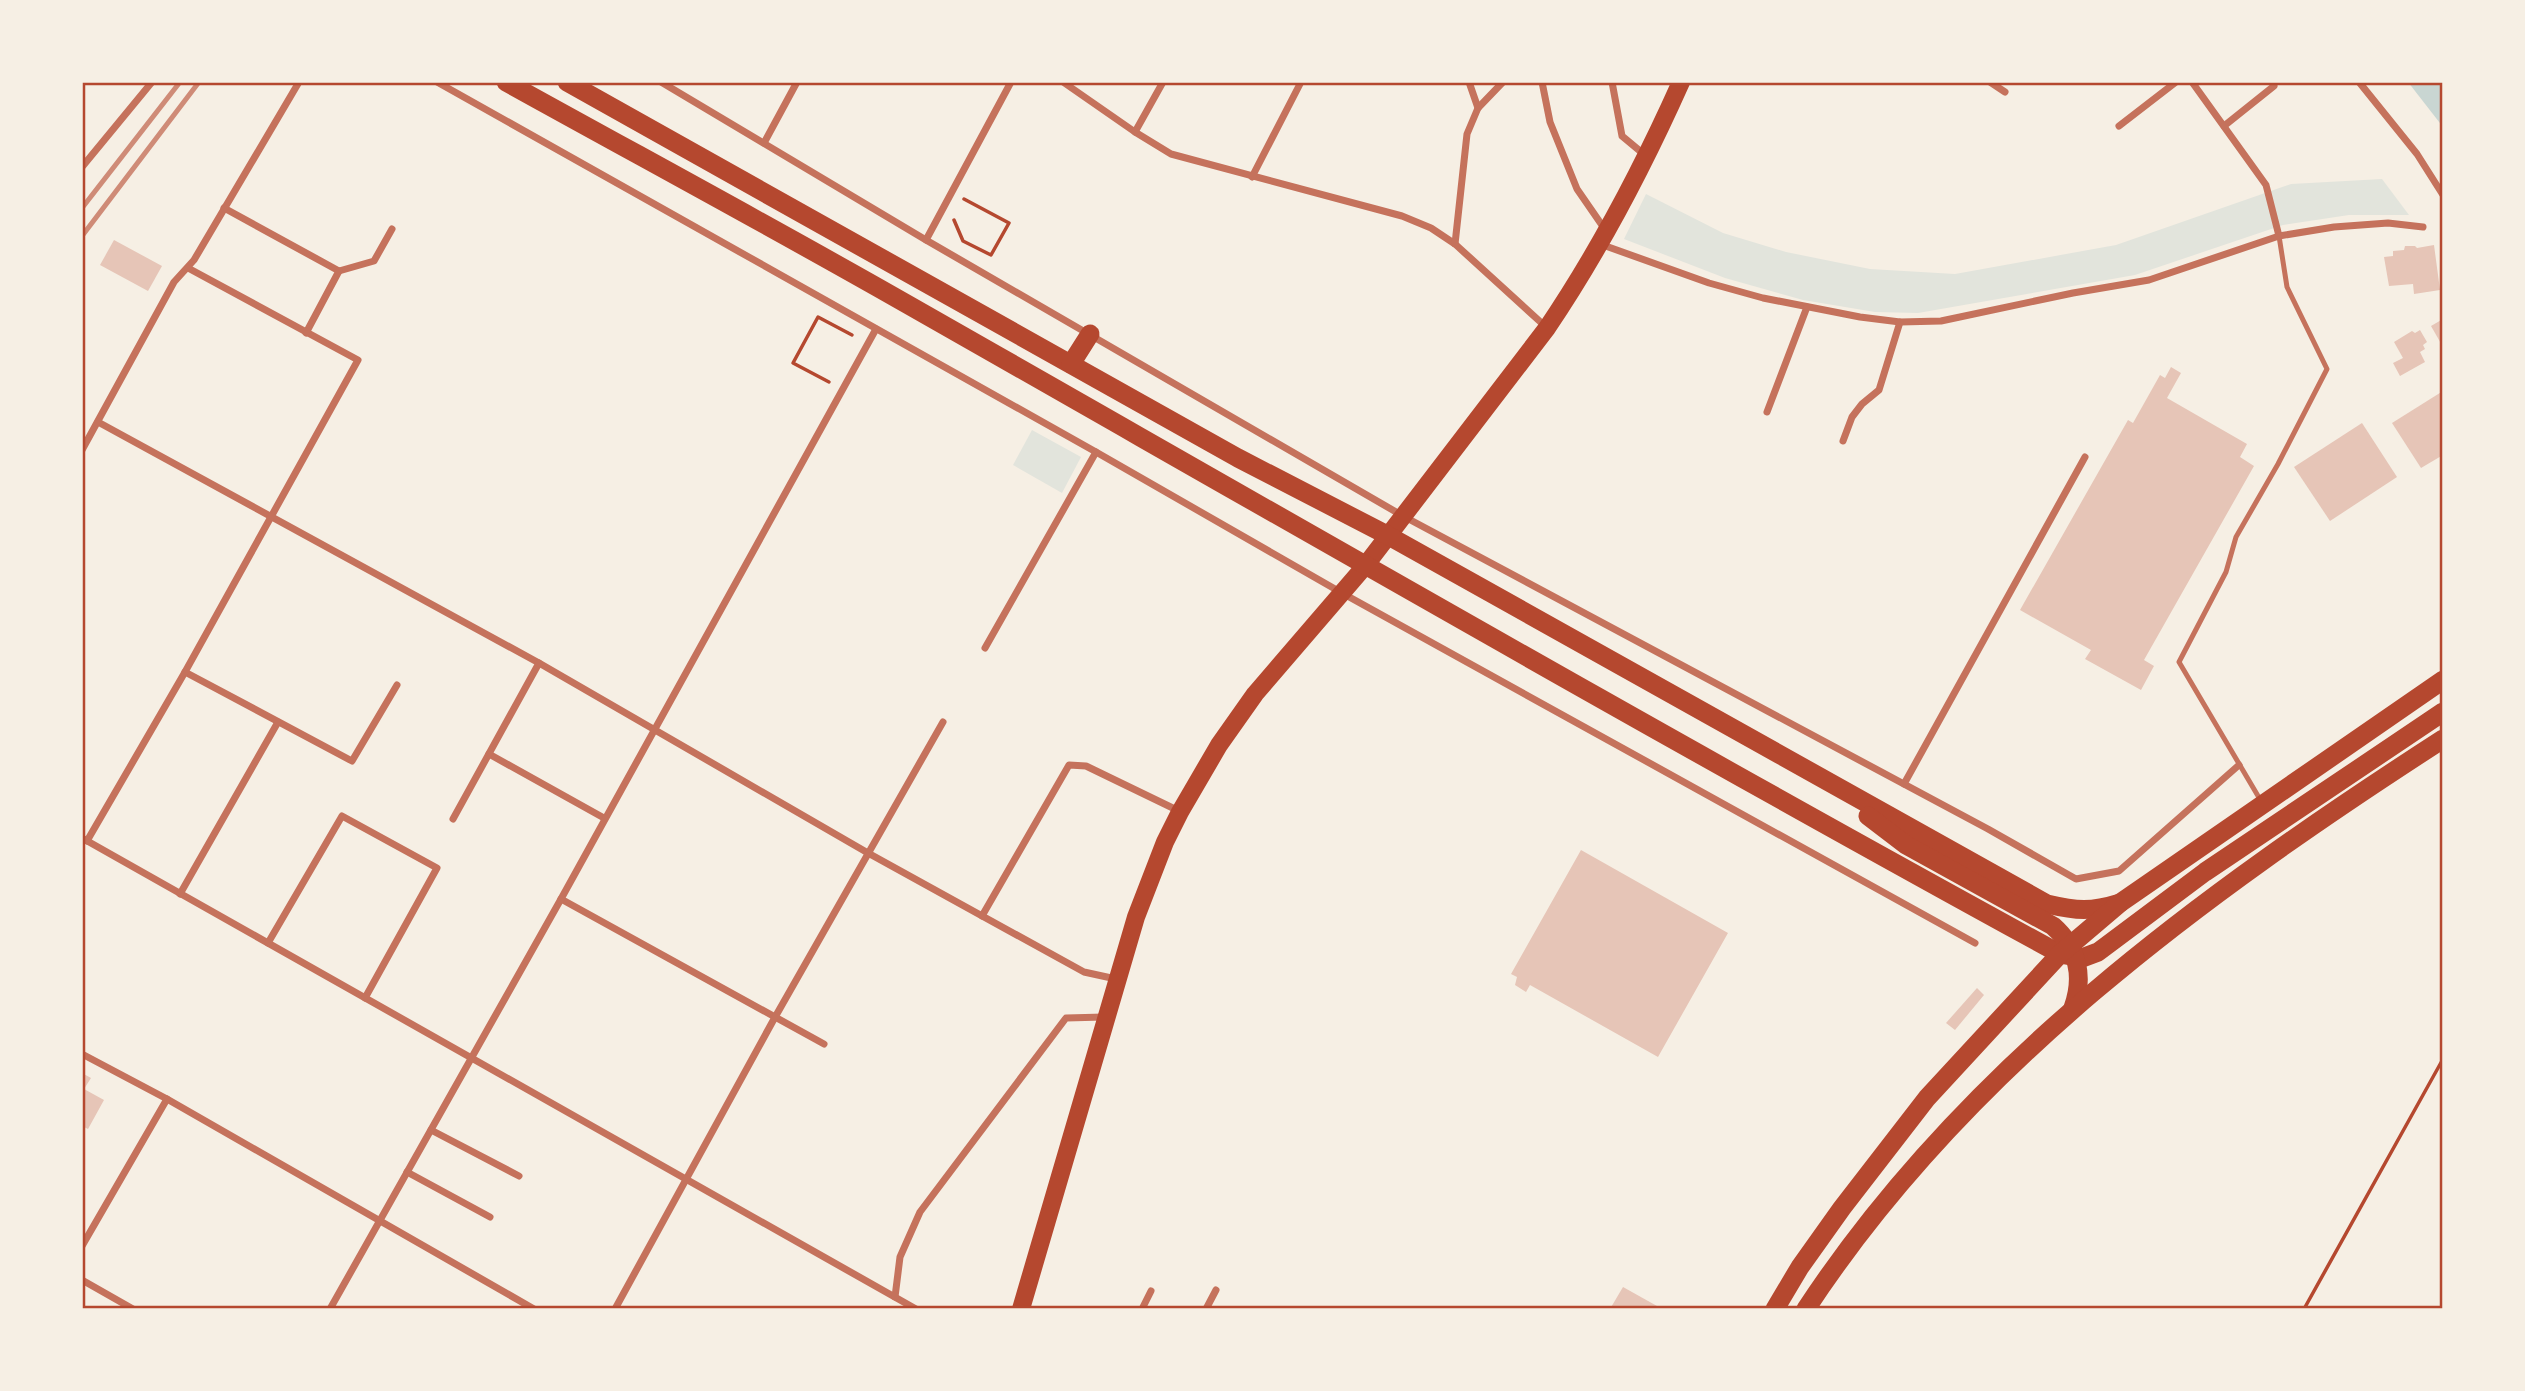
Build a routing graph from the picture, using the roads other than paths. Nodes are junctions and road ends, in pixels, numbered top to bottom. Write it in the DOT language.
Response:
graph roads {
  1 [pos="152,82"];
  2 [pos="299,82"];
  3 [pos="437,82"];
  4 [pos="506,82"];
  5 [pos="567,82"];
  6 [pos="661,82"];
  7 [pos="797,82"];
  8 [pos="1011,82"];
  9 [pos="1063,82"];
  10 [pos="1163,82"];
  11 [pos="1301,82"];
  12 [pos="1469,82"];
  13 [pos="1503,82"];
  14 [pos="1542,82"];
  15 [pos="1612,82"];
  16 [pos="1681,82"];
  17 [pos="1990,82"];
  18 [pos="2176,82"];
  19 [pos="2192,82"];
  20 [pos="2359,82"];
  21 [pos="2274,86"];
  22 [pos="2005,92"];
  23 [pos="1478,108"];
  24 [pos="2119,126"];
  25 [pos="2224,126"];
  26 [pos="1135,132"];
  27 [pos="764,143"];
  28 [pos="1646,157"];
  29 [pos="82,167"];
  30 [pos="1252,177"];
  31 [pos="2443,195"];
  32 [pos="224,208"];
  33 [pos="2423,227"];
  34 [pos="393,229"];
  35 [pos="2279,236"];
  36 [pos="1603,237"];
  37 [pos="926,240"];
  38 [pos="1455,244"];
  39 [pos="188,268"];
  40 [pos="339,271"];
  41 [pos="1807,307"];
  42 [pos="1900,322"];
  43 [pos="1547,328"];
  44 [pos="876,329"];
  45 [pos="306,333"];
  46 [pos="1090,334"];
  47 [pos="1072,364"];
  48 [pos="1767,412"];
  49 [pos="98,422"];
  50 [pos="1843,441"];
  51 [pos="82,450"];
  52 [pos="1096,452"];
  53 [pos="2085,457"];
  54 [pos="1403,516"];
  55 [pos="272,518"];
  56 [pos="1387,535"];
  57 [pos="1365,566"];
  58 [pos="1342,593"];
  59 [pos="985,649"];
  60 [pos="539,663"];
  61 [pos="185,672"];
  62 [pos="2443,680"];
  63 [pos="397,685"];
  64 [pos="2443,712"];
  65 [pos="278,722"];
  66 [pos="943,722"];
  67 [pos="654,729"];
  68 [pos="2443,739"];
  69 [pos="489,754"];
  70 [pos="2239,765"];
  71 [pos="1811,774"];
  72 [pos="1904,784"];
  73 [pos="2262,803"];
  74 [pos="1180,812"];
  75 [pos="604,818"];
  76 [pos="453,819"];
  77 [pos="85,839"];
  78 [pos="868,853"];
  79 [pos="180,894"];
  80 [pos="561,900"];
  81 [pos="2120,903"];
  82 [pos="982,916"];
  83 [pos="268,943"];
  84 [pos="1975,943"];
  85 [pos="2069,952"];
  86 [pos="1117,979"];
  87 [pos="365,998"];
  88 [pos="2073,1008"];
  89 [pos="1106,1017"];
  90 [pos="774,1019"];
  91 [pos="824,1044"];
  92 [pos="82,1054"];
  93 [pos="472,1057"];
  94 [pos="167,1099"];
  95 [pos="431,1130"];
  96 [pos="407,1172"];
  97 [pos="519,1176"];
  98 [pos="687,1180"];
  99 [pos="490,1217"];
  100 [pos="379,1222"];
  101 [pos="82,1246"];
  102 [pos="82,1280"];
  103 [pos="1216,1290"];
  104 [pos="1151,1291"];
  105 [pos="895,1297"];
  106 [pos="133,1309"];
  107 [pos="330,1309"];
  108 [pos="534,1309"];
  109 [pos="615,1309"];
  110 [pos="916,1309"];
  111 [pos="1021,1309"];
  112 [pos="1142,1309"];
  113 [pos="1206,1309"];
  114 [pos="1775,1309"];
  115 [pos="1805,1309"];
  1 -- 29 [label="street"];
  2 -- 32 [label="street"];
  3 -- 44 [label="street"];
  4 -- 57 [label="highway"];
  5 -- 47 [label="highway"];
  6 -- 27 [label="street"];
  7 -- 27 [label="street"];
  8 -- 37 [label="street"];
  9 -- 26 [label="street"];
  10 -- 26 [label="street"];
  11 -- 30 [label="street"];
  12 -- 23 [label="street"];
  13 -- 23 [label="street"];
  14 -- 36 [label="street"];
  15 -- 28 [label="street"];
  16 -- 28 [label="main road"];
  17 -- 22 [label="street"];
  18 -- 24 [label="street"];
  19 -- 25 [label="street"];
  20 -- 31 [label="street"];
  21 -- 25 [label="street"];
  23 -- 38 [label="street"];
  25 -- 35 [label="street"];
  26 -- 30 [label="street"];
  27 -- 37 [label="street"];
  28 -- 36 [label="main road"];
  30 -- 38 [label="street"];
  32 -- 39 [label="street"];
  32 -- 40 [label="street"];
  33 -- 35 [label="street"];
  34 -- 40 [label="street"];
  35 -- 42 [label="street"];
  35 -- 70 [label="lane"];
  36 -- 41 [label="street"];
  36 -- 43 [label="main road"];
  37 -- 46 [label="street"];
  38 -- 43 [label="street"];
  39 -- 45 [label="street"];
  39 -- 49 [label="street"];
  40 -- 45 [label="street"];
  41 -- 42 [label="street"];
  41 -- 48 [label="street"];
  42 -- 50 [label="street"];
  43 -- 54 [label="main road"];
  44 -- 52 [label="street"];
  44 -- 67 [label="street"];
  45 -- 55 [label="street"];
  46 -- 47 [label="highway"];
  46 -- 54 [label="street"];
  47 -- 56 [label="highway"];
  49 -- 51 [label="street"];
  49 -- 55 [label="street"];
  52 -- 58 [label="street"];
  52 -- 59 [label="street"];
  53 -- 72 [label="street"];
  54 -- 56 [label="main road"];
  54 -- 72 [label="street"];
  55 -- 60 [label="street"];
  55 -- 61 [label="street"];
  56 -- 57 [label="main road"];
  56 -- 71 [label="highway"];
  57 -- 58 [label="main road"];
  57 -- 85 [label="highway"];
  58 -- 74 [label="main road"];
  58 -- 84 [label="street"];
  60 -- 67 [label="street"];
  60 -- 69 [label="street"];
  61 -- 65 [label="street"];
  61 -- 77 [label="street"];
  62 -- 73 [label="highway"];
  63 -- 65 [label="street"];
  64 -- 85 [label="highway"];
  65 -- 79 [label="street"];
  66 -- 78 [label="street"];
  67 -- 75 [label="street"];
  67 -- 78 [label="street"];
  68 -- 88 [label="highway"];
  69 -- 75 [label="street"];
  69 -- 76 [label="street"];
  70 -- 72 [label="street"];
  70 -- 73 [label="lane"];
  71 -- 81 [label="highway"];
  71 -- 85 [label="highway"];
  73 -- 81 [label="highway"];
  74 -- 82 [label="street"];
  74 -- 86 [label="main road"];
  75 -- 80 [label="street"];
  77 -- 79 [label="street"];
  78 -- 82 [label="street"];
  78 -- 90 [label="street"];
  79 -- 83 [label="street"];
  80 -- 90 [label="street"];
  80 -- 93 [label="street"];
  81 -- 85 [label="highway"];
  82 -- 86 [label="street"];
  83 -- 87 [label="street"];
  83 -- 87 [label="street"];
  85 -- 88 [label="highway"];
  85 -- 114 [label="highway"];
  86 -- 89 [label="main road"];
  87 -- 93 [label="street"];
  88 -- 115 [label="highway"];
  89 -- 105 [label="street"];
  89 -- 111 [label="main road"];
  90 -- 91 [label="street"];
  90 -- 98 [label="street"];
  92 -- 94 [label="street"];
  93 -- 95 [label="street"];
  93 -- 98 [label="street"];
  94 -- 100 [label="street"];
  94 -- 101 [label="street"];
  95 -- 96 [label="street"];
  95 -- 97 [label="street"];
  96 -- 99 [label="street"];
  96 -- 100 [label="street"];
  98 -- 105 [label="street"];
  98 -- 109 [label="street"];
  100 -- 107 [label="street"];
  100 -- 108 [label="street"];
  102 -- 106 [label="street"];
  103 -- 113 [label="street"];
  104 -- 112 [label="street"];
  105 -- 110 [label="street"];
}
